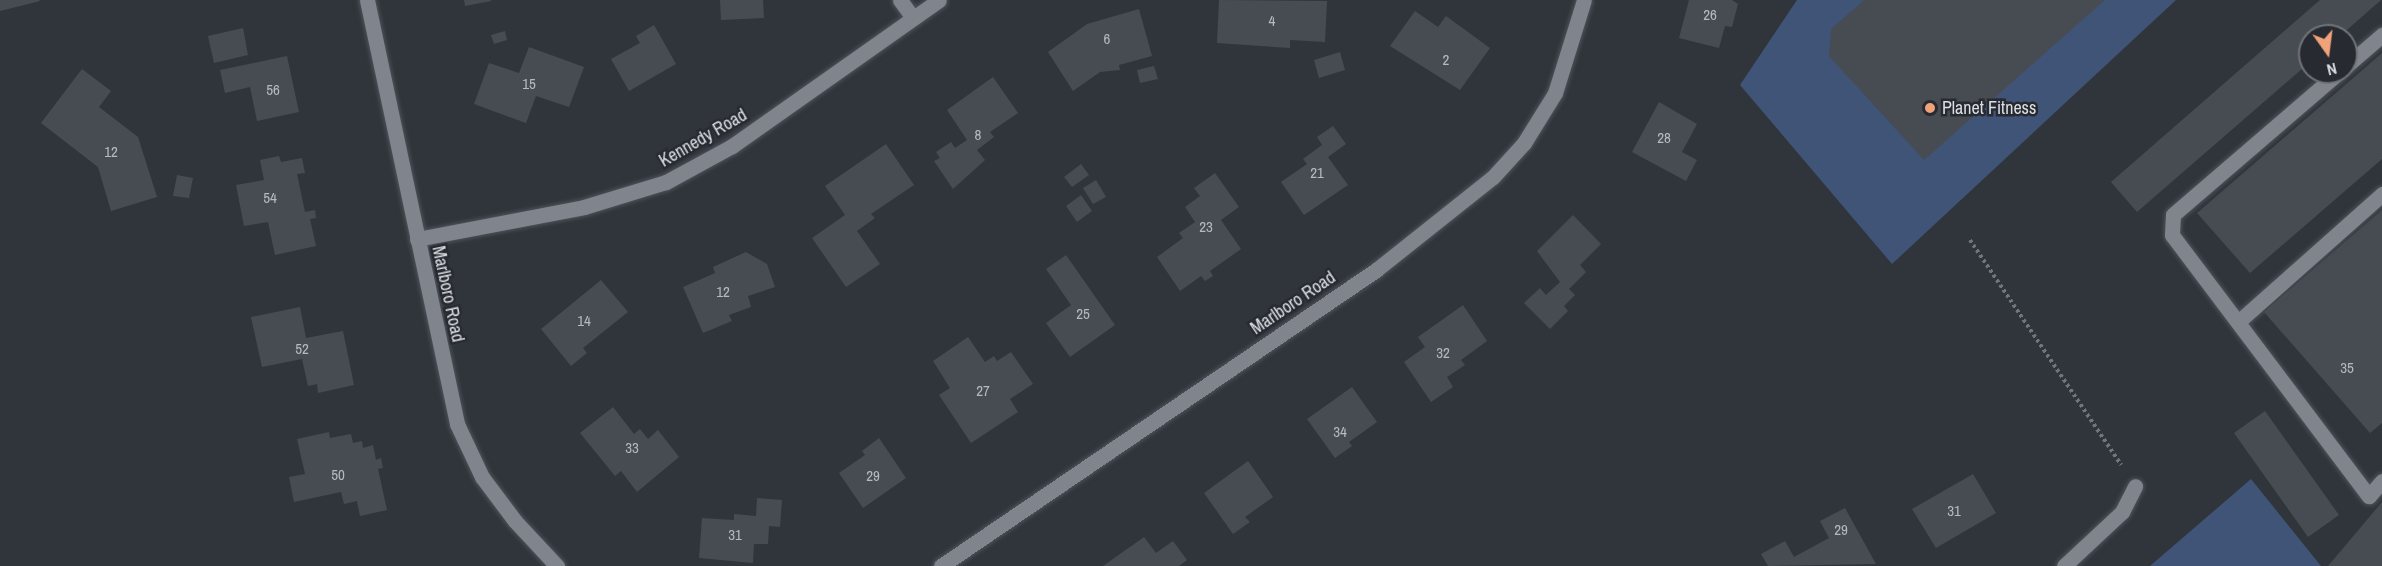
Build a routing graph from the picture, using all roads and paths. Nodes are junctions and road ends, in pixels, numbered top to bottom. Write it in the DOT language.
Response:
graph roads {
  1 [pos="367,0"];
  2 [pos="900,0"];
  3 [pos="939,0"];
  4 [pos="1584,0"];
  5 [pos="914,18"];
  6 [pos="2382,34"];
  7 [pos="2358,55"];
  8 [pos="2325,84"];
  9 [pos="2382,195"];
  10 [pos="417,239"];
  11 [pos="1970,240"];
  12 [pos="2238,322"];
  13 [pos="2382,481"];
  14 [pos="2135,486"];
  15 [pos="557,566"];
  16 [pos="941,566"];
  17 [pos="2064,566"];
  1 -- 10 [label="street, Marlboro Road"];
  2 -- 5 [label="street"];
  3 -- 5 [label="street, Kennedy Road"];
  4 -- 16 [label="street, Marlboro Road"];
  5 -- 10 [label="street, Kennedy Road"];
  6 -- 7 [label="street"];
  8 -- 12 [label="street"];
  9 -- 12 [label="street"];
  10 -- 15 [label="street, Marlboro Road"];
  11 -- 14 [label="path"];
  12 -- 13 [label="street"];
  14 -- 17 [label="street"];
}
